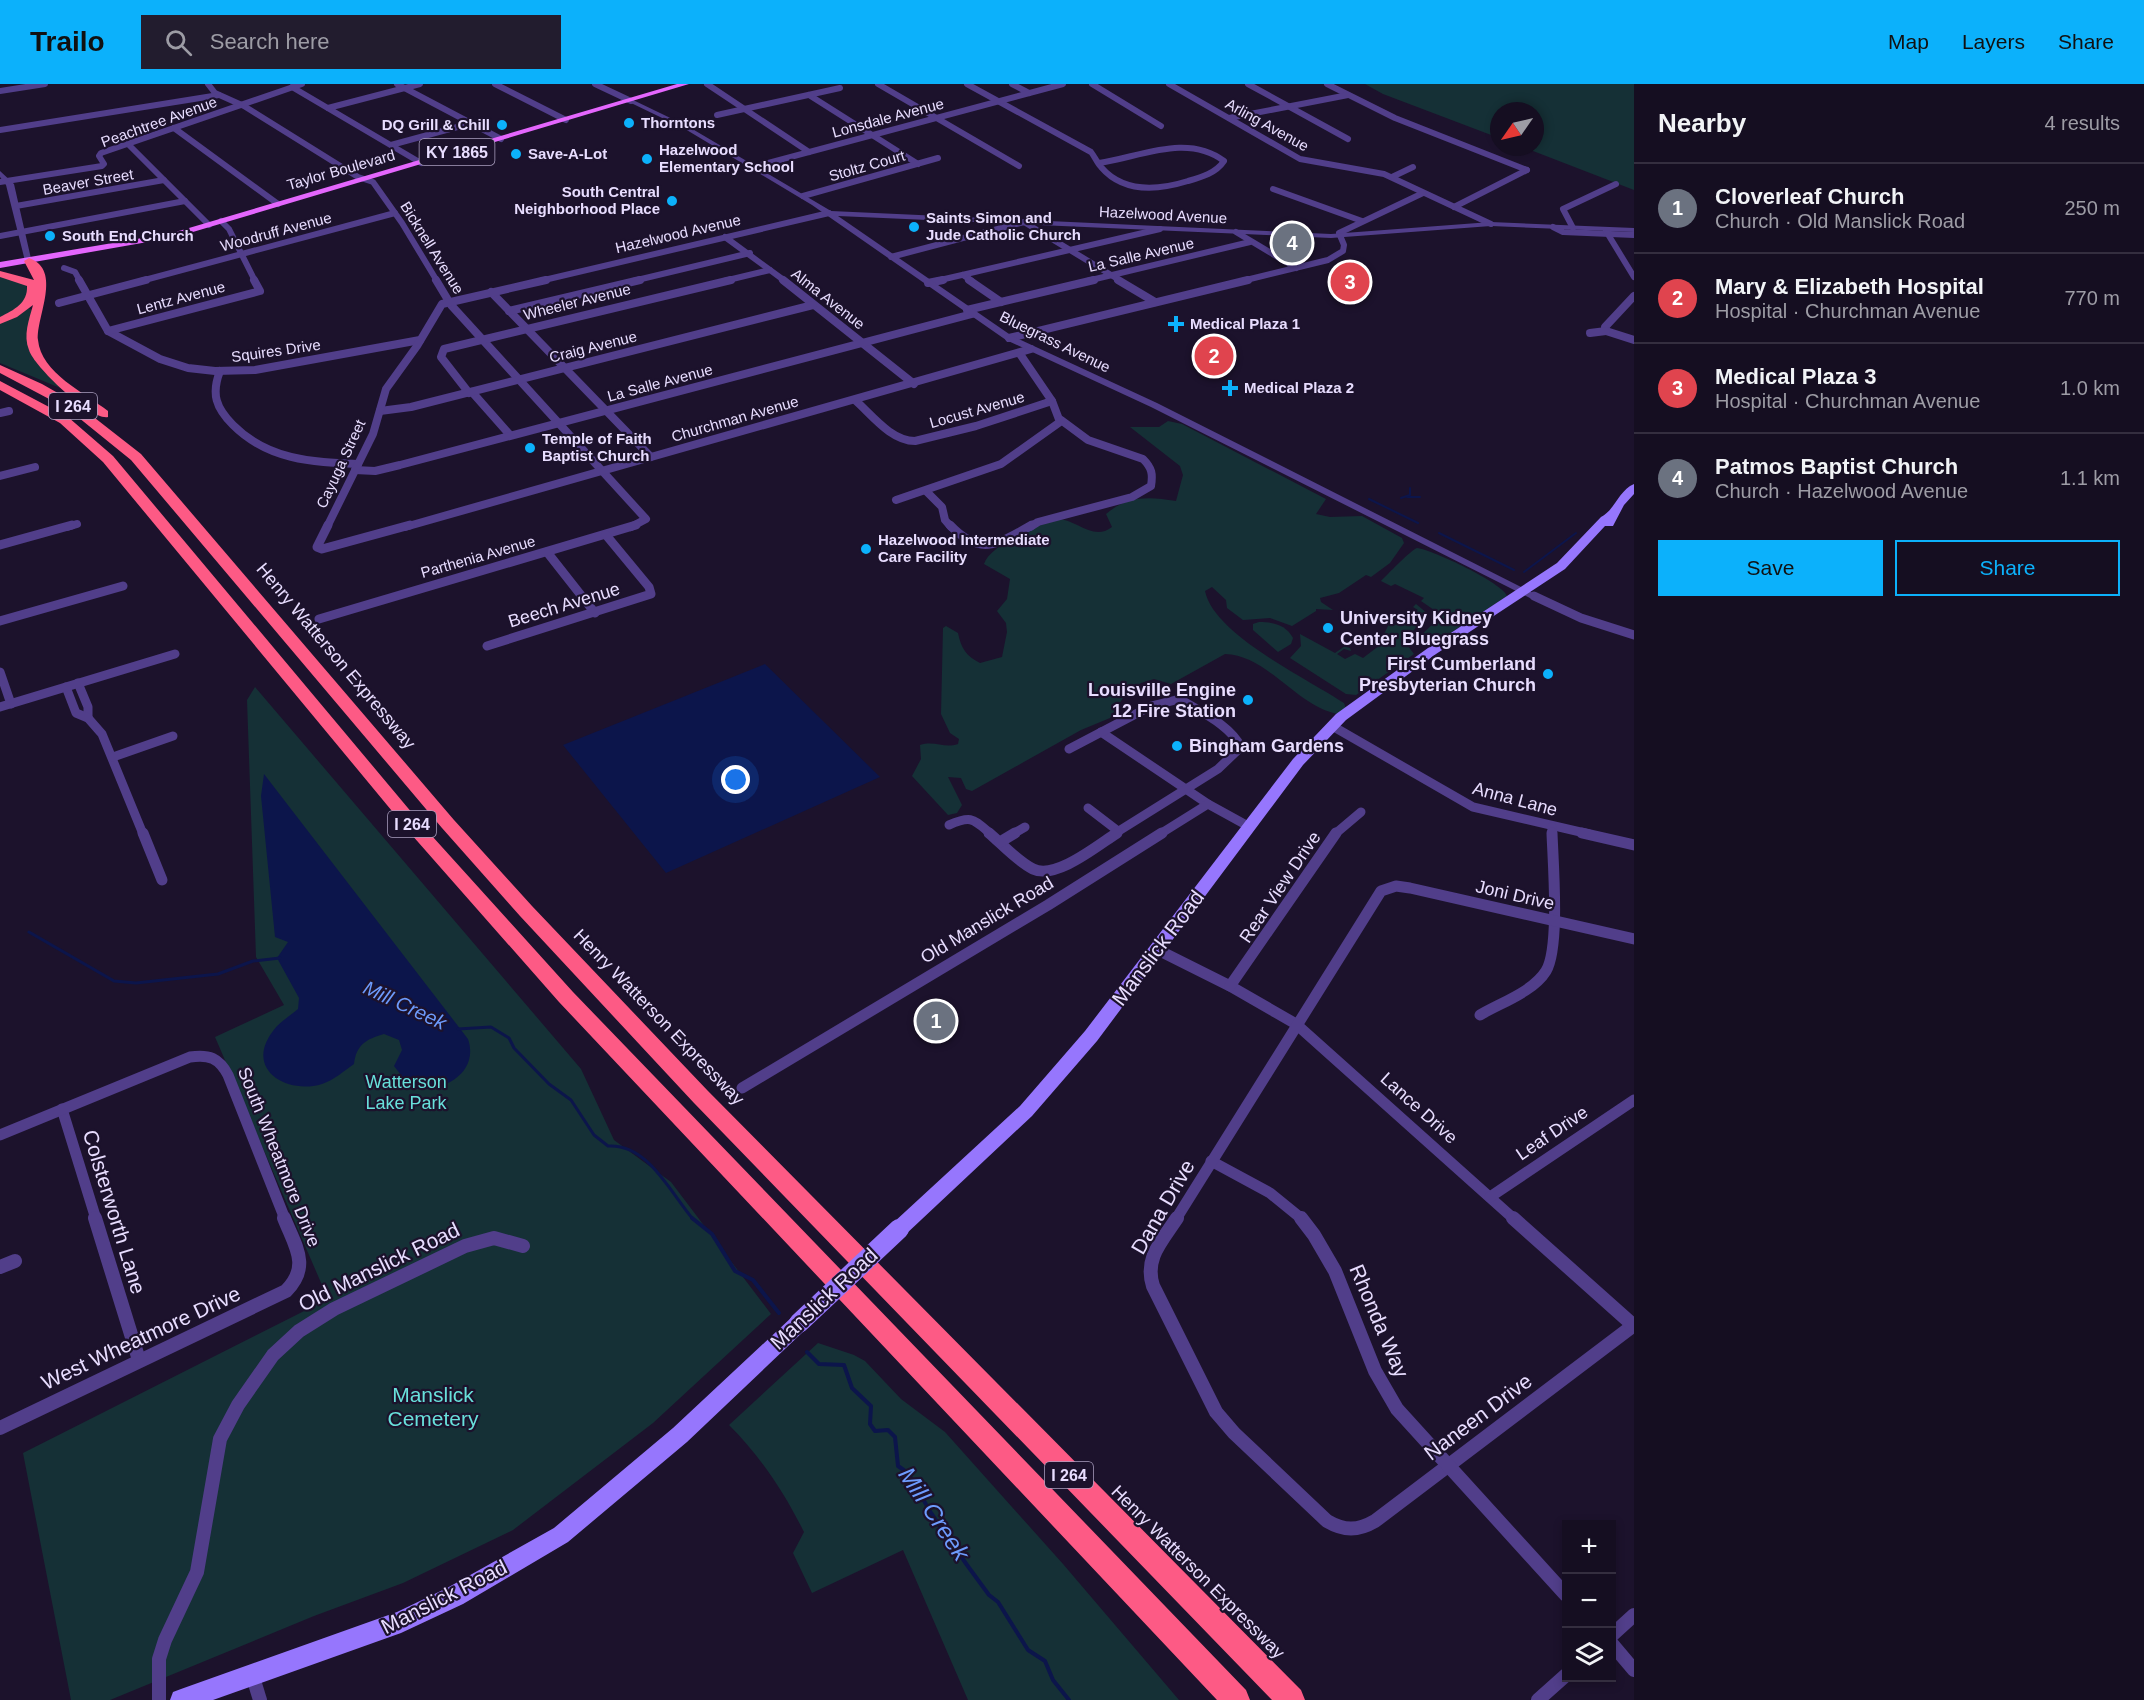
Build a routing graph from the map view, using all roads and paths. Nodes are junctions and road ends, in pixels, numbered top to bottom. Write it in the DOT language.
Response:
graph roads {
  1 [pos="45,84"];
  2 [pos="208,84"];
  3 [pos="302,84"];
  4 [pos="397,84"];
  5 [pos="420,84"];
  6 [pos="495,84"];
  7 [pos="595,84"];
  8 [pos="685,84"];
  9 [pos="707,84"];
  10 [pos="878,84"];
  11 [pos="967,84"];
  12 [pos="1012,84"];
  13 [pos="1063,84"];
  14 [pos="1092,84"];
  15 [pos="1169,84"];
  16 [pos="1248,84"];
  17 [pos="1327,84"];
  18 [pos="292,87"];
  19 [pos="406,88"];
  20 [pos="840,88"];
  21 [pos="0,91"];
  22 [pos="1029,93"];
  23 [pos="219,95"];
  24 [pos="809,95"];
  25 [pos="1348,95"];
  26 [pos="631,101"];
  27 [pos="999,102"];
  28 [pos="242,105"];
  29 [pos="1286,105"];
  30 [pos="328,108"];
  31 [pos="745,109"];
  32 [pos="717,115"];
  33 [pos="936,118"];
  34 [pos="1229,118"];
  35 [pos="566,120"];
  36 [pos="472,123"];
  37 [pos="1161,126"];
  38 [pos="174,128"];
  39 [pos="0,129"];
  40 [pos="872,135"];
  41 [pos="501,139"];
  42 [pos="1348,139"];
  43 [pos="128,144"];
  44 [pos="391,146"];
  45 [pos="809,152"];
  46 [pos="938,158"];
  47 [pos="421,163"];
  48 [pos="1099,163"];
  49 [pos="918,164"];
  50 [pos="1019,166"];
  51 [pos="753,167"];
  52 [pos="1413,167"];
  53 [pos="0,173"];
  54 [pos="1392,177"];
  55 [pos="365,179"];
  56 [pos="164,180"];
  57 [pos="4,182"];
  58 [pos="1616,184"];
  59 [pos="1273,189"];
  60 [pos="1423,193"];
  61 [pos="803,196"];
  62 [pos="185,201"];
  63 [pos="278,204"];
  64 [pos="16,207"];
  65 [pos="1454,207"];
  66 [pos="395,213"];
  67 [pos="829,213"];
  68 [pos="221,221"];
  69 [pos="1362,221"];
  70 [pos="1024,222"];
  71 [pos="1491,224"];
  72 [pos="209,225"];
  73 [pos="1553,227"];
  74 [pos="1573,228"];
  75 [pos="1160,229"];
  76 [pos="1634,230"];
  77 [pos="1606,231"];
  78 [pos="22,232"];
  79 [pos="1236,232"];
  80 [pos="1634,235"];
  81 [pos="0,236"];
  82 [pos="1341,236"];
  83 [pos="725,237"];
  84 [pos="1250,242"];
  85 [pos="1071,250"];
  86 [pos="750,253"];
  87 [pos="242,255"];
  88 [pos="891,256"];
  89 [pos="29,261"];
  90 [pos="0,265"];
  91 [pos="64,268"];
  92 [pos="1296,268"];
  93 [pos="770,270"];
  94 [pos="1632,270"];
  95 [pos="0,273"];
  96 [pos="963,275"];
  97 [pos="1110,276"];
  98 [pos="1634,277"];
  99 [pos="928,283"];
  100 [pos="32,284"];
  101 [pos="491,292"];
  102 [pos="1634,296"];
  103 [pos="89,297"];
  104 [pos="449,302"];
  105 [pos="1001,302"];
  106 [pos="1155,302"];
  107 [pos="59,303"];
  108 [pos="813,305"];
  109 [pos="509,311"];
  110 [pos="969,312"];
  111 [pos="0,321"];
  112 [pos="526,328"];
  113 [pos="108,331"];
  114 [pos="1606,331"];
  115 [pos="1590,333"];
  116 [pos="1010,338"];
  117 [pos="482,339"];
  118 [pos="420,340"];
  119 [pos="1634,340"];
  120 [pos="862,343"];
  121 [pos="1031,349"];
  122 [pos="1020,354"];
  123 [pos="564,368"];
  124 [pos="0,369"];
  125 [pos="220,371"];
  126 [pos="519,379"];
  127 [pos="914,384"];
  128 [pos="0,385"];
  129 [pos="471,392"];
  130 [pos="0,394"];
  131 [pos="855,400"];
  132 [pos="1052,401"];
  133 [pos="9,411"];
  134 [pos="380,411"];
  135 [pos="608,411"];
  136 [pos="0,413"];
  137 [pos="1060,420"];
  138 [pos="559,423"];
  139 [pos="510,435"];
  140 [pos="651,457"];
  141 [pos="136,458"];
  142 [pos="35,467"];
  143 [pos="356,467"];
  144 [pos="603,471"];
  145 [pos="120,473"];
  146 [pos="0,476"];
  147 [pos="1634,487"];
  148 [pos="926,491"];
  149 [pos="896,500"];
  150 [pos="645,522"];
  151 [pos="77,524"];
  152 [pos="606,535"];
  153 [pos="0,544"];
  154 [pos="320,549"];
  155 [pos="547,552"];
  156 [pos="123,585"];
  157 [pos="1529,593"];
  158 [pos="595,613"];
  159 [pos="319,619"];
  160 [pos="0,621"];
  161 [pos="1634,635"];
  162 [pos="487,646"];
  163 [pos="175,654"];
  164 [pos="0,672"];
  165 [pos="78,683"];
  166 [pos="66,687"];
  167 [pos="10,704"];
  168 [pos="0,708"];
  169 [pos="88,718"];
  170 [pos="1334,727"];
  171 [pos="1101,732"];
  172 [pos="173,736"];
  173 [pos="1069,749"];
  174 [pos="113,758"];
  175 [pos="1187,789"];
  176 [pos="1208,804"];
  177 [pos="1088,808"];
  178 [pos="1361,812"];
  179 [pos="949,825"];
  180 [pos="1248,826"];
  181 [pos="1025,827"];
  182 [pos="1552,827"];
  183 [pos="1119,831"];
  184 [pos="1000,842"];
  185 [pos="1634,845"];
  186 [pos="162,880"];
  187 [pos="1389,887"];
  188 [pos="1552,920"];
  189 [pos="1634,939"];
  190 [pos="1158,950"];
  191 [pos="1230,986"];
  192 [pos="1480,1014"];
  193 [pos="1296,1024"];
  194 [pos="742,1088"];
  195 [pos="1634,1100"];
  196 [pos="62,1109"];
  197 [pos="0,1135"];
  198 [pos="1211,1161"];
  199 [pos="1490,1197"];
  200 [pos="523,1246"];
  201 [pos="15,1261"];
  202 [pos="0,1267"];
  203 [pos="297,1280"];
  204 [pos="1634,1325"];
  205 [pos="139,1360"];
  206 [pos="0,1428"];
  207 [pos="1447,1467"];
  208 [pos="1343,1529"];
  209 [pos="1562,1591"];
  210 [pos="1634,1615"];
  211 [pos="1616,1631"];
  212 [pos="1616,1650"];
  213 [pos="1634,1670"];
  214 [pos="252,1674"];
  215 [pos="1562,1679"];
  216 [pos="159,1700"];
  217 [pos="181,1700"];
  218 [pos="261,1700"];
  219 [pos="1236,1700"];
  220 [pos="1291,1700"];
  221 [pos="1538,1700"];
  1 -- 21 [label="street"];
  2 -- 23 [label="street, Bicknell Avenue"];
  3 -- 18 [label="street, Peachtree Avenue"];
  4 -- 19 [label="street"];
  5 -- 19 [label="street"];
  6 -- 35 [label="street"];
  7 -- 26 [label="street, Bluegrass Avenue"];
  8 -- 26 [label="main road, Taylor Boulevard / KY 1865"];
  9 -- 31 [label="street"];
  10 -- 33 [label="street"];
  11 -- 27 [label="street"];
  12 -- 22 [label="street"];
  13 -- 22 [label="street, Lonsdale Avenue"];
  14 -- 37 [label="street"];
  15 -- 34 [label="street, Arling Avenue"];
  16 -- 29 [label="street"];
  17 -- 25 [label="street"];
  18 -- 28 [label="street, Peachtree Avenue"];
  18 -- 30 [label="street"];
  19 -- 30 [label="street"];
  19 -- 36 [label="street"];
  20 -- 24 [label="street"];
  22 -- 27 [label="street, Lonsdale Avenue"];
  23 -- 28 [label="street, Bicknell Avenue"];
  23 -- 39 [label="street"];
  24 -- 31 [label="street"];
  24 -- 40 [label="street"];
  25 -- 29 [label="street"];
  25 -- 65 [label="street"];
  26 -- 35 [label="main road, Taylor Boulevard / KY 1865"];
  26 -- 51 [label="street, Bluegrass Avenue"];
  27 -- 33 [label="street, Lonsdale Avenue"];
  27 -- 48 [label="street"];
  28 -- 38 [label="street, Peachtree Avenue"];
  28 -- 55 [label="street, Bicknell Avenue"];
  29 -- 34 [label="street"];
  29 -- 42 [label="street"];
  30 -- 44 [label="street"];
  31 -- 32 [label="street"];
  31 -- 45 [label="street"];
  33 -- 40 [label="street, Lonsdale Avenue"];
  33 -- 50 [label="street"];
  34 -- 54 [label="street, Arling Avenue"];
  35 -- 41 [label="main road, Taylor Boulevard / KY 1865"];
  36 -- 41 [label="street"];
  36 -- 44 [label="street"];
  38 -- 43 [label="street, Peachtree Avenue"];
  38 -- 63 [label="street"];
  40 -- 45 [label="street, Lonsdale Avenue"];
  40 -- 49 [label="street"];
  41 -- 47 [label="main road, Taylor Boulevard / KY 1865"];
  43 -- 56 [label="street"];
  43 -- 57 [label="street, Peachtree Avenue"];
  44 -- 47 [label="street"];
  45 -- 51 [label="street, Lonsdale Avenue"];
  46 -- 49 [label="street, Stoltz Court"];
  47 -- 55 [label="main road, Taylor Boulevard / KY 1865"];
  48 -- 48 [label="street"];
  49 -- 61 [label="street, Stoltz Court"];
  51 -- 61 [label="street, Bluegrass Avenue"];
  52 -- 54 [label="street"];
  53 -- 57 [label="street"];
  54 -- 60 [label="street, Arling Avenue"];
  55 -- 63 [label="main road, Taylor Boulevard / KY 1865"];
  55 -- 66 [label="street, Bicknell Avenue"];
  56 -- 62 [label="street"];
  56 -- 64 [label="street, Beaver Street"];
  57 -- 64 [label="street"];
  58 -- 74 [label="street"];
  59 -- 69 [label="street"];
  60 -- 65 [label="street, Arling Avenue"];
  60 -- 69 [label="street"];
  61 -- 67 [label="street, Bluegrass Avenue"];
  62 -- 72 [label="street"];
  62 -- 78 [label="street"];
  63 -- 68 [label="main road, Taylor Boulevard / KY 1865"];
  64 -- 78 [label="street"];
  65 -- 71 [label="street, Arling Avenue"];
  66 -- 87 [label="street, Woodruff Avenue"];
  66 -- 104 [label="street, Bicknell Avenue"];
  67 -- 70 [label="street, Hazelwood Avenue"];
  67 -- 83 [label="street, Hazelwood Avenue"];
  67 -- 88 [label="street, Bluegrass Avenue"];
  68 -- 72 [label="main road, Taylor Boulevard / KY 1865"];
  68 -- 87 [label="street"];
  69 -- 82 [label="street"];
  70 -- 75 [label="street, Hazelwood Avenue"];
  70 -- 85 [label="street"];
  70 -- 88 [label="street"];
  71 -- 73 [label="street, Hazelwood Avenue"];
  71 -- 82 [label="street, Hazelwood Avenue"];
  72 -- 89 [label="main road, Taylor Boulevard / KY 1865"];
  73 -- 74 [label="street, Hazelwood Avenue"];
  73 -- 77 [label="street"];
  74 -- 77 [label="street, Hazelwood Avenue"];
  75 -- 79 [label="street, Hazelwood Avenue"];
  75 -- 85 [label="street"];
  76 -- 77 [label="street, Hazelwood Avenue"];
  77 -- 80 [label="street"];
  77 -- 94 [label="street"];
  78 -- 81 [label="street"];
  78 -- 89 [label="street"];
  79 -- 82 [label="street, Hazelwood Avenue"];
  79 -- 84 [label="street"];
  82 -- 92 [label="street"];
  83 -- 86 [label="street, Alma Avenue"];
  83 -- 101 [label="street, Hazelwood Avenue"];
  84 -- 92 [label="street"];
  84 -- 97 [label="street, La Salle Avenue"];
  85 -- 96 [label="street"];
  85 -- 97 [label="street"];
  86 -- 93 [label="street, Alma Avenue"];
  86 -- 109 [label="street"];
  87 -- 103 [label="street, Woodruff Avenue"];
  87 -- 113 [label="street, Lentz Avenue"];
  88 -- 99 [label="street, Bluegrass Avenue"];
  89 -- 90 [label="main road, Taylor Boulevard / KY 1865"];
  89 -- 100 [label="highway"];
  89 -- 141 [label="highway"];
  91 -- 103 [label="street"];
  92 -- 106 [label="street"];
  93 -- 108 [label="street, Alma Avenue"];
  93 -- 112 [label="street, Wheeler Avenue"];
  94 -- 98 [label="street"];
  95 -- 100 [label="highway"];
  96 -- 99 [label="street"];
  96 -- 105 [label="street"];
  97 -- 105 [label="street, La Salle Avenue"];
  97 -- 106 [label="street"];
  99 -- 110 [label="street, Bluegrass Avenue"];
  100 -- 111 [label="highway"];
  101 -- 104 [label="street, Hazelwood Avenue"];
  101 -- 109 [label="street"];
  102 -- 114 [label="street"];
  103 -- 107 [label="street, Woodruff Avenue"];
  103 -- 113 [label="street"];
  104 -- 117 [label="street, Bicknell Avenue"];
  104 -- 118 [label="street, Cayuga Street"];
  105 -- 110 [label="street, La Salle Avenue"];
  106 -- 116 [label="street"];
  108 -- 120 [label="street, Alma Avenue"];
  108 -- 123 [label="street, Craig Avenue"];
  109 -- 112 [label="street"];
  110 -- 116 [label="street, Bluegrass Avenue"];
  110 -- 120 [label="street, La Salle Avenue"];
  112 -- 117 [label="street, Wheeler Avenue"];
  112 -- 123 [label="street"];
  113 -- 125 [label="street, Squires Drive"];
  114 -- 115 [label="street"];
  114 -- 119 [label="street"];
  116 -- 121 [label="street, Bluegrass Avenue"];
  117 -- 126 [label="street, Bicknell Avenue"];
  117 -- 129 [label="street, Wheeler Avenue"];
  118 -- 125 [label="street, Squires Drive"];
  118 -- 134 [label="street, Cayuga Street"];
  120 -- 127 [label="street, Alma Avenue"];
  120 -- 135 [label="street, La Salle Avenue"];
  121 -- 122 [label="street, Churchman Avenue"];
  121 -- 157 [label="street, Bluegrass Avenue"];
  122 -- 127 [label="street, Churchman Avenue"];
  122 -- 132 [label="street"];
  123 -- 126 [label="street, Craig Avenue"];
  123 -- 135 [label="street"];
  124 -- 141 [label="highway, Henry Watterson Expressway / I 264"];
  125 -- 143 [label="street, La Salle Avenue"];
  126 -- 129 [label="street, Craig Avenue"];
  126 -- 138 [label="street, Bicknell Avenue"];
  127 -- 131 [label="street, Churchman Avenue"];
  128 -- 145 [label="highway, I 264"];
  129 -- 134 [label="street, Craig Avenue"];
  129 -- 139 [label="street"];
  130 -- 145 [label="highway"];
  131 -- 132 [label="street, Locust Avenue"];
  131 -- 140 [label="street, Churchman Avenue"];
  132 -- 137 [label="street"];
  133 -- 136 [label="street"];
  134 -- 143 [label="street, Cayuga Street"];
  135 -- 138 [label="street, La Salle Avenue"];
  135 -- 140 [label="street"];
  137 -- 148 [label="street"];
  137 -- 148 [label="street"];
  138 -- 139 [label="street, La Salle Avenue"];
  138 -- 144 [label="street, Bicknell Avenue"];
  139 -- 143 [label="street, La Salle Avenue"];
  140 -- 144 [label="street, Churchman Avenue"];
  141 -- 220 [label="highway, Henry Watterson Expressway / I 264"];
  142 -- 146 [label="street"];
  143 -- 154 [label="street, Cayuga Street"];
  144 -- 150 [label="street, Bicknell Avenue"];
  144 -- 154 [label="street, Churchman Avenue"];
  145 -- 219 [label="highway, I 264"];
  147 -- 157 [label="main road, Manslick Road"];
  148 -- 149 [label="street"];
  150 -- 152 [label="street, Parthenia Avenue"];
  151 -- 153 [label="street"];
  152 -- 155 [label="street, Parthenia Avenue"];
  152 -- 158 [label="street, Beech Avenue"];
  155 -- 158 [label="street"];
  155 -- 159 [label="street, Parthenia Avenue"];
  156 -- 160 [label="street"];
  157 -- 161 [label="street"];
  157 -- 170 [label="main road, Manslick Road"];
  158 -- 162 [label="street, Beech Avenue"];
  163 -- 165 [label="street"];
  164 -- 167 [label="street"];
  165 -- 166 [label="street"];
  165 -- 169 [label="street"];
  166 -- 167 [label="street"];
  166 -- 169 [label="street"];
  167 -- 168 [label="street"];
  169 -- 174 [label="street"];
  170 -- 180 [label="main road, Manslick Road"];
  170 -- 182 [label="street, Anna Lane"];
  171 -- 173 [label="street"];
  171 -- 175 [label="street"];
  171 -- 175 [label="street"];
  172 -- 174 [label="street"];
  174 -- 186 [label="street"];
  175 -- 176 [label="street"];
  175 -- 183 [label="street"];
  176 -- 180 [label="street"];
  176 -- 194 [label="street, Old Manslick Road"];
  177 -- 183 [label="street"];
  178 -- 191 [label="street, Rear View Drive"];
  179 -- 184 [label="street"];
  180 -- 190 [label="main road, Manslick Road"];
  181 -- 184 [label="street"];
  182 -- 185 [label="street, Anna Lane"];
  182 -- 188 [label="street"];
  183 -- 184 [label="street"];
  187 -- 188 [label="street, Joni Drive"];
  187 -- 193 [label="street, Dana Drive"];
  188 -- 189 [label="street, Joni Drive"];
  188 -- 192 [label="street"];
  190 -- 191 [label="street, Lance Drive"];
  190 -- 214 [label="main road, Manslick Road, bridge"];
  191 -- 193 [label="street, Lance Drive"];
  193 -- 198 [label="street, Dana Drive"];
  193 -- 199 [label="street, Lance Drive"];
  195 -- 199 [label="street, Leaf Drive"];
  196 -- 197 [label="street"];
  196 -- 203 [label="street, South Wheatmore Drive"];
  196 -- 205 [label="street, Colsterworth Lane"];
  198 -- 207 [label="street, Rhonda Way"];
  198 -- 208 [label="street, Dana Drive"];
  199 -- 204 [label="street, Lance Drive"];
  200 -- 216 [label="street, Old Manslick Road"];
  201 -- 202 [label="street"];
  203 -- 205 [label="street, West Wheatmore Drive"];
  204 -- 207 [label="street, Naneen Drive"];
  205 -- 206 [label="street, West Wheatmore Drive"];
  207 -- 208 [label="street, Naneen Drive"];
  207 -- 209 [label="street, Rhonda Way"];
  210 -- 211 [label="street"];
  212 -- 213 [label="street"];
  214 -- 217 [label="main road, Manslick Road"];
  214 -- 218 [label="street"];
  215 -- 221 [label="street"];
}
